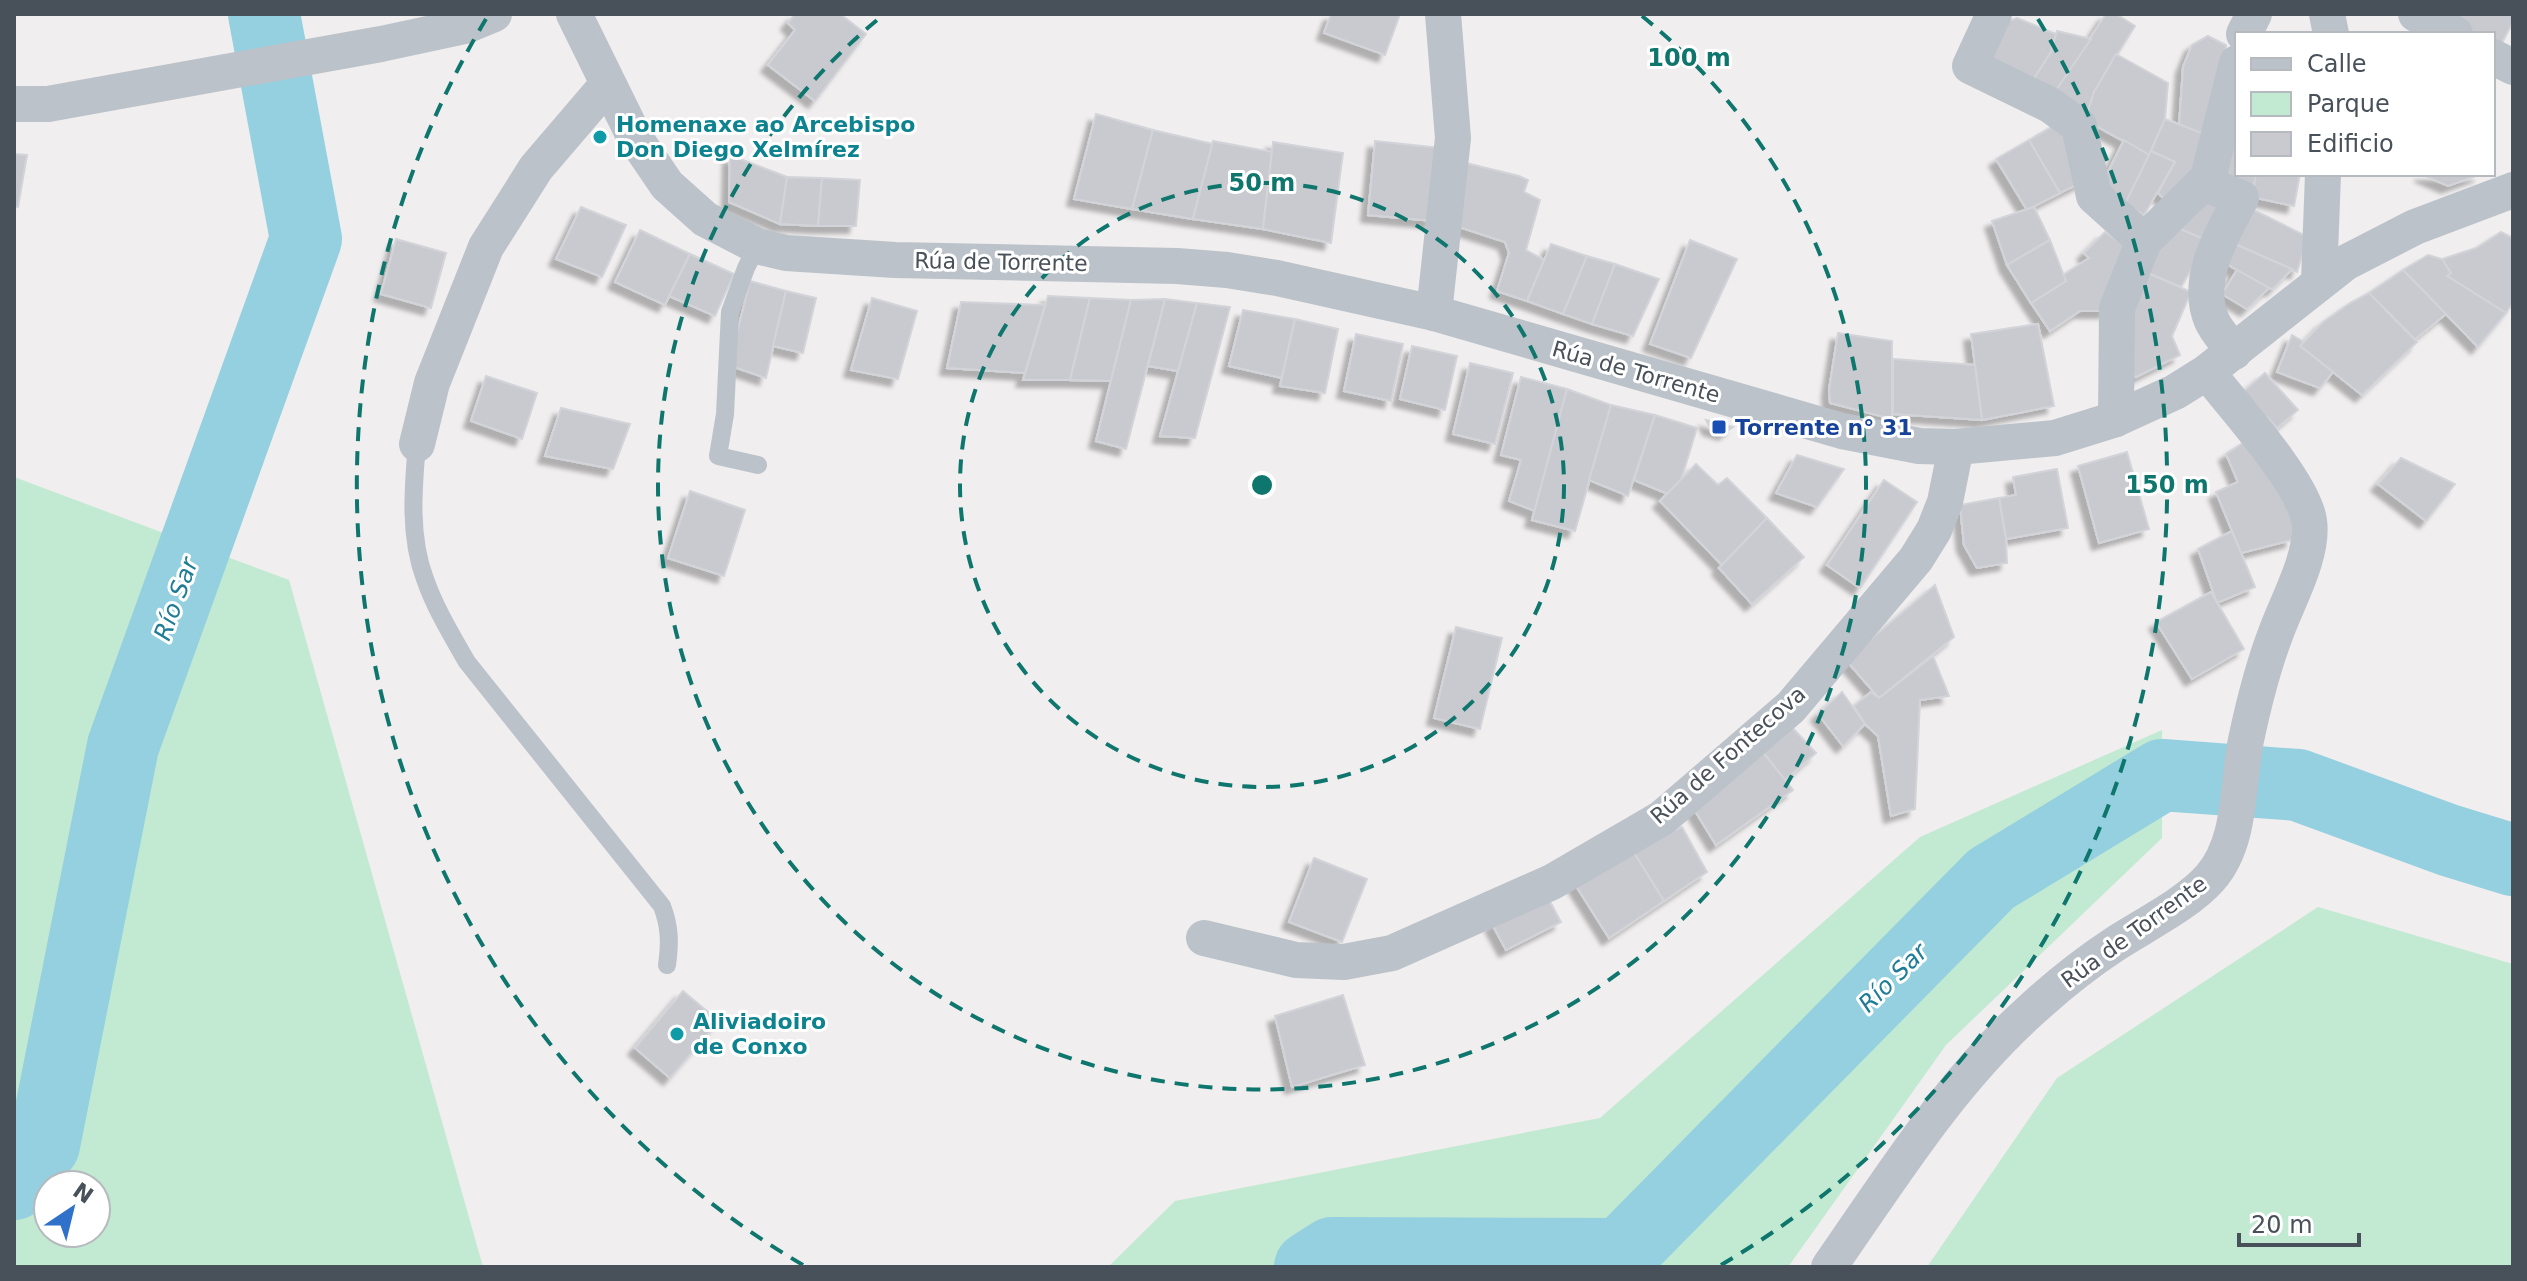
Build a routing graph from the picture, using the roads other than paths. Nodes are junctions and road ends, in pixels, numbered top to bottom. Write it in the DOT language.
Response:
graph roads {
  1 [pos="494,14"];
  2 [pos="574,14"];
  3 [pos="1443,14"];
  4 [pos="1994,14"];
  5 [pos="2254,14"];
  6 [pos="2416,14"];
  7 [pos="2245,32"];
  8 [pos="2451,32"];
  9 [pos="2495,58"];
  10 [pos="2513,67"];
  11 [pos="2235,71"];
  12 [pos="607,85"];
  13 [pos="14,104"];
  14 [pos="2323,176"];
  15 [pos="2203,183"];
  16 [pos="2513,190"];
  17 [pos="2144,241"];
  18 [pos="757,246"];
  19 [pos="2319,281"];
  20 [pos="1434,313"];
  21 [pos="2220,362"];
  22 [pos="2116,419"];
  23 [pos="417,444"];
  24 [pos="1956,447"];
  25 [pos="758,465"];
  26 [pos="1204,938"];
  27 [pos="667,965"];
  28 [pos="1829,1267"];
  1 -- 13 [label="street"];
  2 -- 12 [label="street, Rúa de Torrente"];
  3 -- 20 [label="street"];
  4 -- 17 [label="street"];
  5 -- 7 [label="street"];
  6 -- 8 [label="street"];
  9 -- 10 [label="street"];
  11 -- 15 [label="street"];
  12 -- 18 [label="street, Rúa de Torrente"];
  12 -- 23 [label="street"];
  14 -- 19 [label="street"];
  15 -- 17 [label="street"];
  15 -- 21 [label="street"];
  16 -- 19 [label="street, Rúa de Torrente"];
  17 -- 22 [label="street"];
  18 -- 20 [label="street, Rúa de Torrente"];
  18 -- 25 [label="lane"];
  19 -- 21 [label="street, Rúa de Torrente"];
  20 -- 24 [label="street, Rúa de Torrente"];
  21 -- 22 [label="street, Rúa de Torrente"];
  21 -- 28 [label="street, Rúa de Torrente"];
  22 -- 24 [label="street, Rúa de Torrente"];
  23 -- 27 [label="lane"];
  24 -- 26 [label="street, Rúa de Fontecova"];
}
